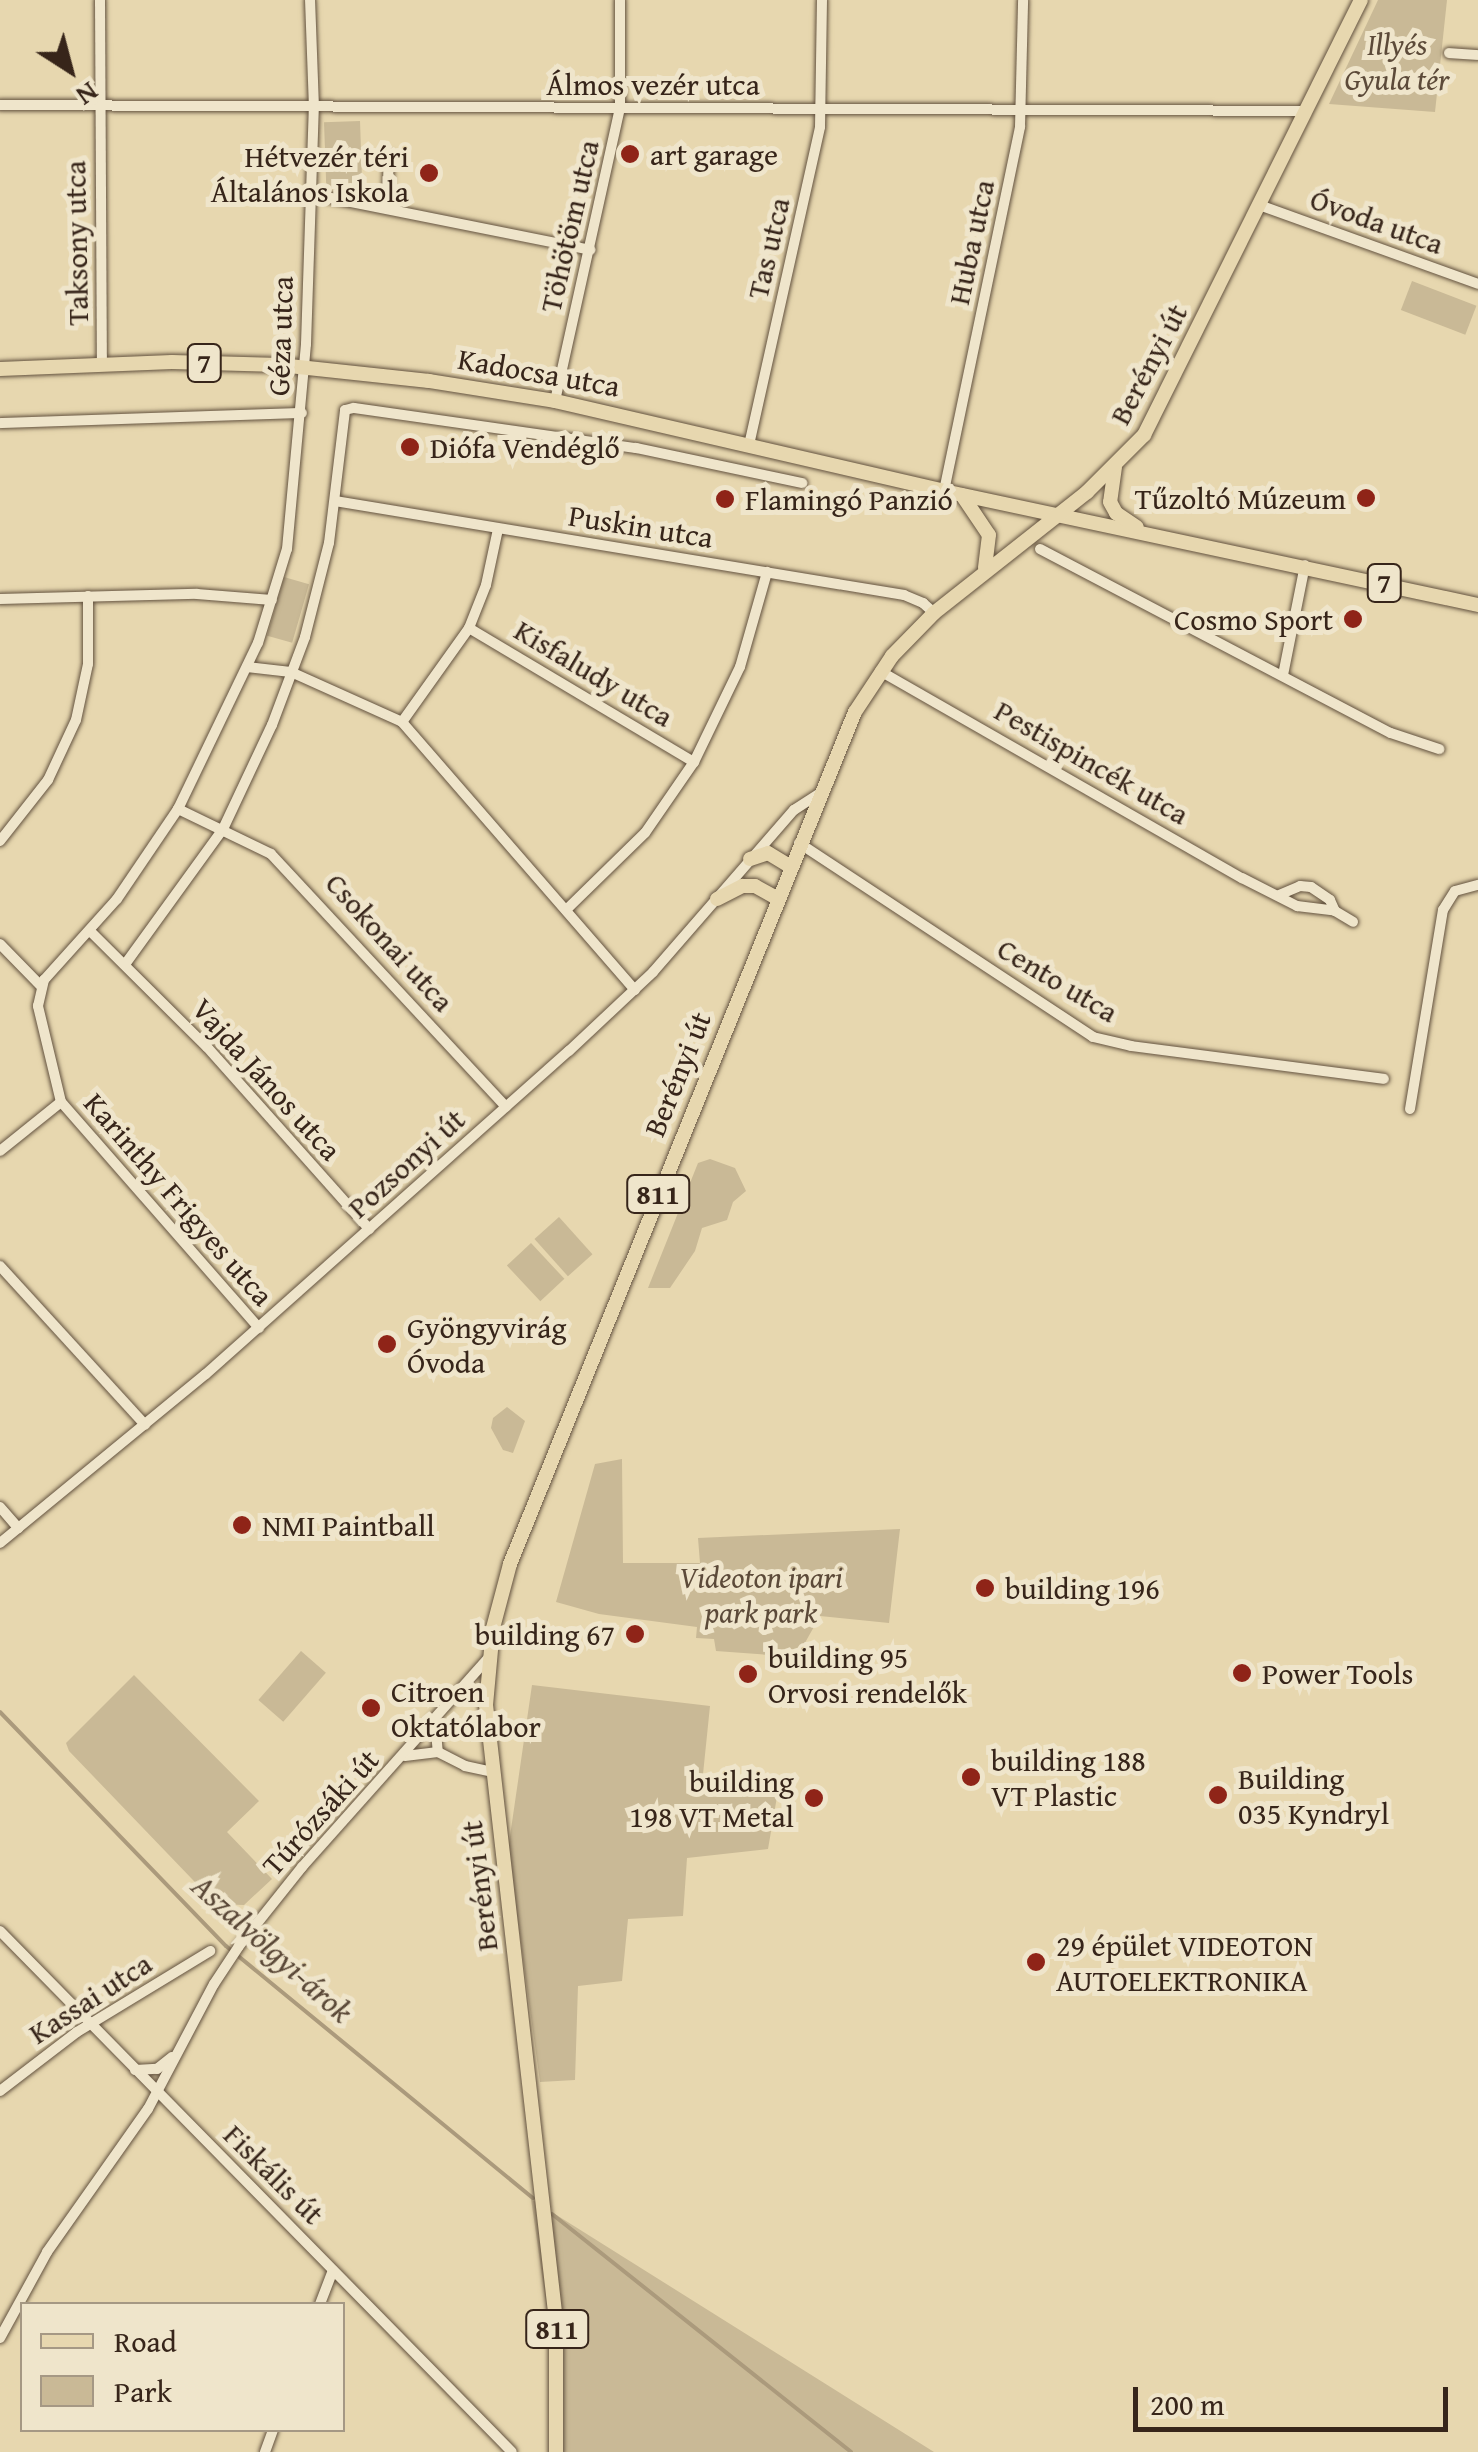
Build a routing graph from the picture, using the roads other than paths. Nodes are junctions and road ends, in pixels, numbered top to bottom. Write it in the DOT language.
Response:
graph roads {
  1 [pos="100,0"];
  2 [pos="310,0"];
  3 [pos="620,0"];
  4 [pos="822,0"];
  5 [pos="1023,0"];
  6 [pos="1361,0"];
  7 [pos="1449,54"];
  8 [pos="1478,55"];
  9 [pos="100,105"];
  10 [pos="0,106"];
  11 [pos="314,108"];
  12 [pos="620,108"];
  13 [pos="1022,108"];
  14 [pos="822,110"];
  15 [pos="1306,111"];
  16 [pos="389,156"];
  17 [pos="311,194"];
  18 [pos="1259,206"];
  19 [pos="388,207"];
  20 [pos="590,250"];
  21 [pos="1478,284"];
  22 [pos="102,364"];
  23 [pos="305,367"];
  24 [pos="0,369"];
  25 [pos="555,401"];
  26 [pos="302,413"];
  27 [pos="0,423"];
  28 [pos="749,446"];
  29 [pos="1115,466"];
  30 [pos="802,483"];
  31 [pos="944,491"];
  32 [pos="961,494"];
  33 [pos="335,501"];
  34 [pos="1058,515"];
  35 [pos="498,528"];
  36 [pos="1154,537"];
  37 [pos="1040,549"];
  38 [pos="1306,566"];
  39 [pos="984,569"];
  40 [pos="767,572"];
  41 [pos="88,596"];
  42 [pos="0,599"];
  43 [pos="272,600"];
  44 [pos="1478,604"];
  45 [pos="934,613"];
  46 [pos="470,628"];
  47 [pos="246,667"];
  48 [pos="880,671"];
  49 [pos="291,672"];
  50 [pos="1282,675"];
  51 [pos="402,722"];
  52 [pos="1440,750"];
  53 [pos="694,762"];
  54 [pos="818,794"];
  55 [pos="178,810"];
  56 [pos="224,829"];
  57 [pos="0,841"];
  58 [pos="799,843"];
  59 [pos="750,859"];
  60 [pos="790,866"];
  61 [pos="1478,884"];
  62 [pos="1279,895"];
  63 [pos="777,898"];
  64 [pos="717,899"];
  65 [pos="566,910"];
  66 [pos="1336,911"];
  67 [pos="1353,922"];
  68 [pos="90,931"];
  69 [pos="0,944"];
  70 [pos="126,963"];
  71 [pos="41,986"];
  72 [pos="635,990"];
  73 [pos="1384,1079"];
  74 [pos="61,1102"];
  75 [pos="506,1107"];
  76 [pos="1410,1110"];
  77 [pos="0,1151"];
  78 [pos="369,1230"];
  79 [pos="0,1266"];
  80 [pos="259,1328"];
  81 [pos="145,1425"];
  82 [pos="0,1508"];
  83 [pos="18,1528"];
  84 [pos="0,1543"];
  85 [pos="489,1657"];
  86 [pos="434,1720"];
  87 [pos="438,1752"];
  88 [pos="404,1756"];
  89 [pos="493,1772"];
  90 [pos="0,1931"];
  91 [pos="210,1951"];
  92 [pos="90,2024"];
  93 [pos="177,2054"];
  94 [pos="136,2070"];
  95 [pos="0,2091"];
  96 [pos="158,2092"];
  97 [pos="333,2270"];
  98 [pos="321,2302"];
  99 [pos="0,2338"];
  100 [pos="512,2452"];
  101 [pos="556,2452"];
  1 -- 9 [label="street, Taksony utca"];
  2 -- 11 [label="street, Géza utca"];
  3 -- 12 [label="street, Töhötöm utca"];
  4 -- 14 [label="street, Tas utca"];
  5 -- 13 [label="street, Huba utca"];
  6 -- 15 [label="main road, Berényi út"];
  7 -- 8 [label="street"];
  9 -- 10 [label="street, Álmos vezér utca"];
  9 -- 11 [label="street, Álmos vezér utca"];
  9 -- 22 [label="street, Taksony utca"];
  11 -- 12 [label="street, Álmos vezér utca"];
  11 -- 17 [label="street, Géza utca"];
  12 -- 14 [label="street, Álmos vezér utca"];
  12 -- 20 [label="street, Töhötöm utca"];
  13 -- 14 [label="street, Álmos vezér utca"];
  13 -- 15 [label="street, Álmos vezér utca"];
  13 -- 31 [label="street, Huba utca"];
  14 -- 28 [label="street, Tas utca"];
  15 -- 18 [label="main road, Berényi út"];
  16 -- 19 [label="street"];
  17 -- 19 [label="street"];
  17 -- 23 [label="street, Géza utca"];
  18 -- 21 [label="street, Óvoda utca"];
  18 -- 29 [label="main road, Berényi út"];
  19 -- 20 [label="street"];
  20 -- 25 [label="street, Töhötöm utca"];
  22 -- 23 [label="main road, Kadocsa utca / 7"];
  22 -- 24 [label="main road, Kadocsa utca / 7"];
  23 -- 25 [label="main road, Kadocsa utca / 7"];
  23 -- 26 [label="street, Géza utca"];
  25 -- 28 [label="main road, Kadocsa utca / 7"];
  26 -- 27 [label="street"];
  26 -- 43 [label="street, Géza utca"];
  28 -- 31 [label="main road, Kadocsa utca / 7"];
  29 -- 34 [label="main road, Berényi út"];
  29 -- 36 [label="main road"];
  30 -- 33 [label="street, Kadocsa utca"];
  31 -- 32 [label="main road, Kadocsa utca / 7"];
  32 -- 34 [label="main road, Kadocsa utca / 7"];
  32 -- 39 [label="main road"];
  33 -- 35 [label="street, Puskin utca"];
  33 -- 49 [label="street"];
  34 -- 36 [label="main road, 7"];
  34 -- 39 [label="main road, Berényi út / 811"];
  35 -- 40 [label="street, Puskin utca"];
  35 -- 46 [label="street"];
  36 -- 38 [label="main road, 7"];
  37 -- 50 [label="street"];
  38 -- 44 [label="main road, 7"];
  38 -- 50 [label="street"];
  39 -- 45 [label="main road, Berényi út / 811"];
  40 -- 45 [label="street, Puskin utca"];
  40 -- 53 [label="street"];
  41 -- 42 [label="street"];
  41 -- 43 [label="street"];
  41 -- 57 [label="street"];
  43 -- 47 [label="street, Géza utca"];
  45 -- 48 [label="main road, Berényi út / 811"];
  46 -- 51 [label="street"];
  46 -- 53 [label="street, Kisfaludy utca"];
  47 -- 49 [label="street"];
  47 -- 55 [label="street, Géza utca"];
  48 -- 54 [label="main road, Berényi út / 811"];
  48 -- 62 [label="street, Pestispincék utca"];
  49 -- 51 [label="street"];
  49 -- 56 [label="street"];
  50 -- 52 [label="street"];
  51 -- 65 [label="street"];
  53 -- 65 [label="street"];
  54 -- 58 [label="main road, Berényi út / 811"];
  54 -- 59 [label="street, Pozsonyi út"];
  55 -- 56 [label="street"];
  55 -- 68 [label="street, Géza utca"];
  56 -- 70 [label="street"];
  56 -- 75 [label="street, Csokonai utca"];
  58 -- 60 [label="main road, Berényi út / 811"];
  58 -- 73 [label="street, Cento utca"];
  59 -- 60 [label="main road"];
  59 -- 64 [label="street, Pozsonyi út"];
  60 -- 63 [label="main road, Berényi út / 811"];
  61 -- 76 [label="street"];
  62 -- 66 [label="street, Pestispincék utca"];
  62 -- 66 [label="street, Pestispincék utca"];
  63 -- 64 [label="main road"];
  63 -- 85 [label="main road, Berényi út / 811"];
  64 -- 72 [label="street, Pozsonyi út"];
  65 -- 72 [label="street"];
  66 -- 67 [label="street, Pestispincék utca"];
  68 -- 70 [label="street"];
  68 -- 71 [label="street, Géza utca"];
  69 -- 71 [label="street"];
  70 -- 78 [label="street, Vajda János utca"];
  71 -- 74 [label="street"];
  72 -- 75 [label="street, Pozsonyi út"];
  74 -- 77 [label="street"];
  74 -- 80 [label="street, Karinthy Frigyes utca"];
  75 -- 78 [label="street, Pozsonyi út"];
  78 -- 80 [label="street, Pozsonyi út"];
  79 -- 81 [label="street"];
  80 -- 81 [label="street, Pozsonyi út"];
  81 -- 83 [label="street, Pozsonyi út"];
  82 -- 83 [label="street"];
  83 -- 84 [label="street, Pozsonyi út"];
  85 -- 86 [label="street, Túrózsáki út"];
  85 -- 89 [label="main road, Berényi út / 811"];
  86 -- 87 [label="street"];
  86 -- 88 [label="street, Túrózsáki út"];
  87 -- 88 [label="street, Túrózsáki út"];
  87 -- 89 [label="street, Túrózsáki út"];
  88 -- 93 [label="street, Túrózsáki út"];
  89 -- 101 [label="main road, Berényi út / 811"];
  90 -- 92 [label="street, Fiskális út"];
  91 -- 92 [label="street, Kassai utca"];
  92 -- 94 [label="street, Fiskális út"];
  92 -- 95 [label="street, Kassai utca"];
  93 -- 94 [label="street"];
  93 -- 96 [label="street, Túrózsáki út"];
  94 -- 96 [label="street, Fiskális út"];
  96 -- 97 [label="street, Fiskális út"];
  96 -- 99 [label="street, Túrózsáki út"];
  97 -- 98 [label="street"];
  97 -- 100 [label="street, Fiskális út"];
}
